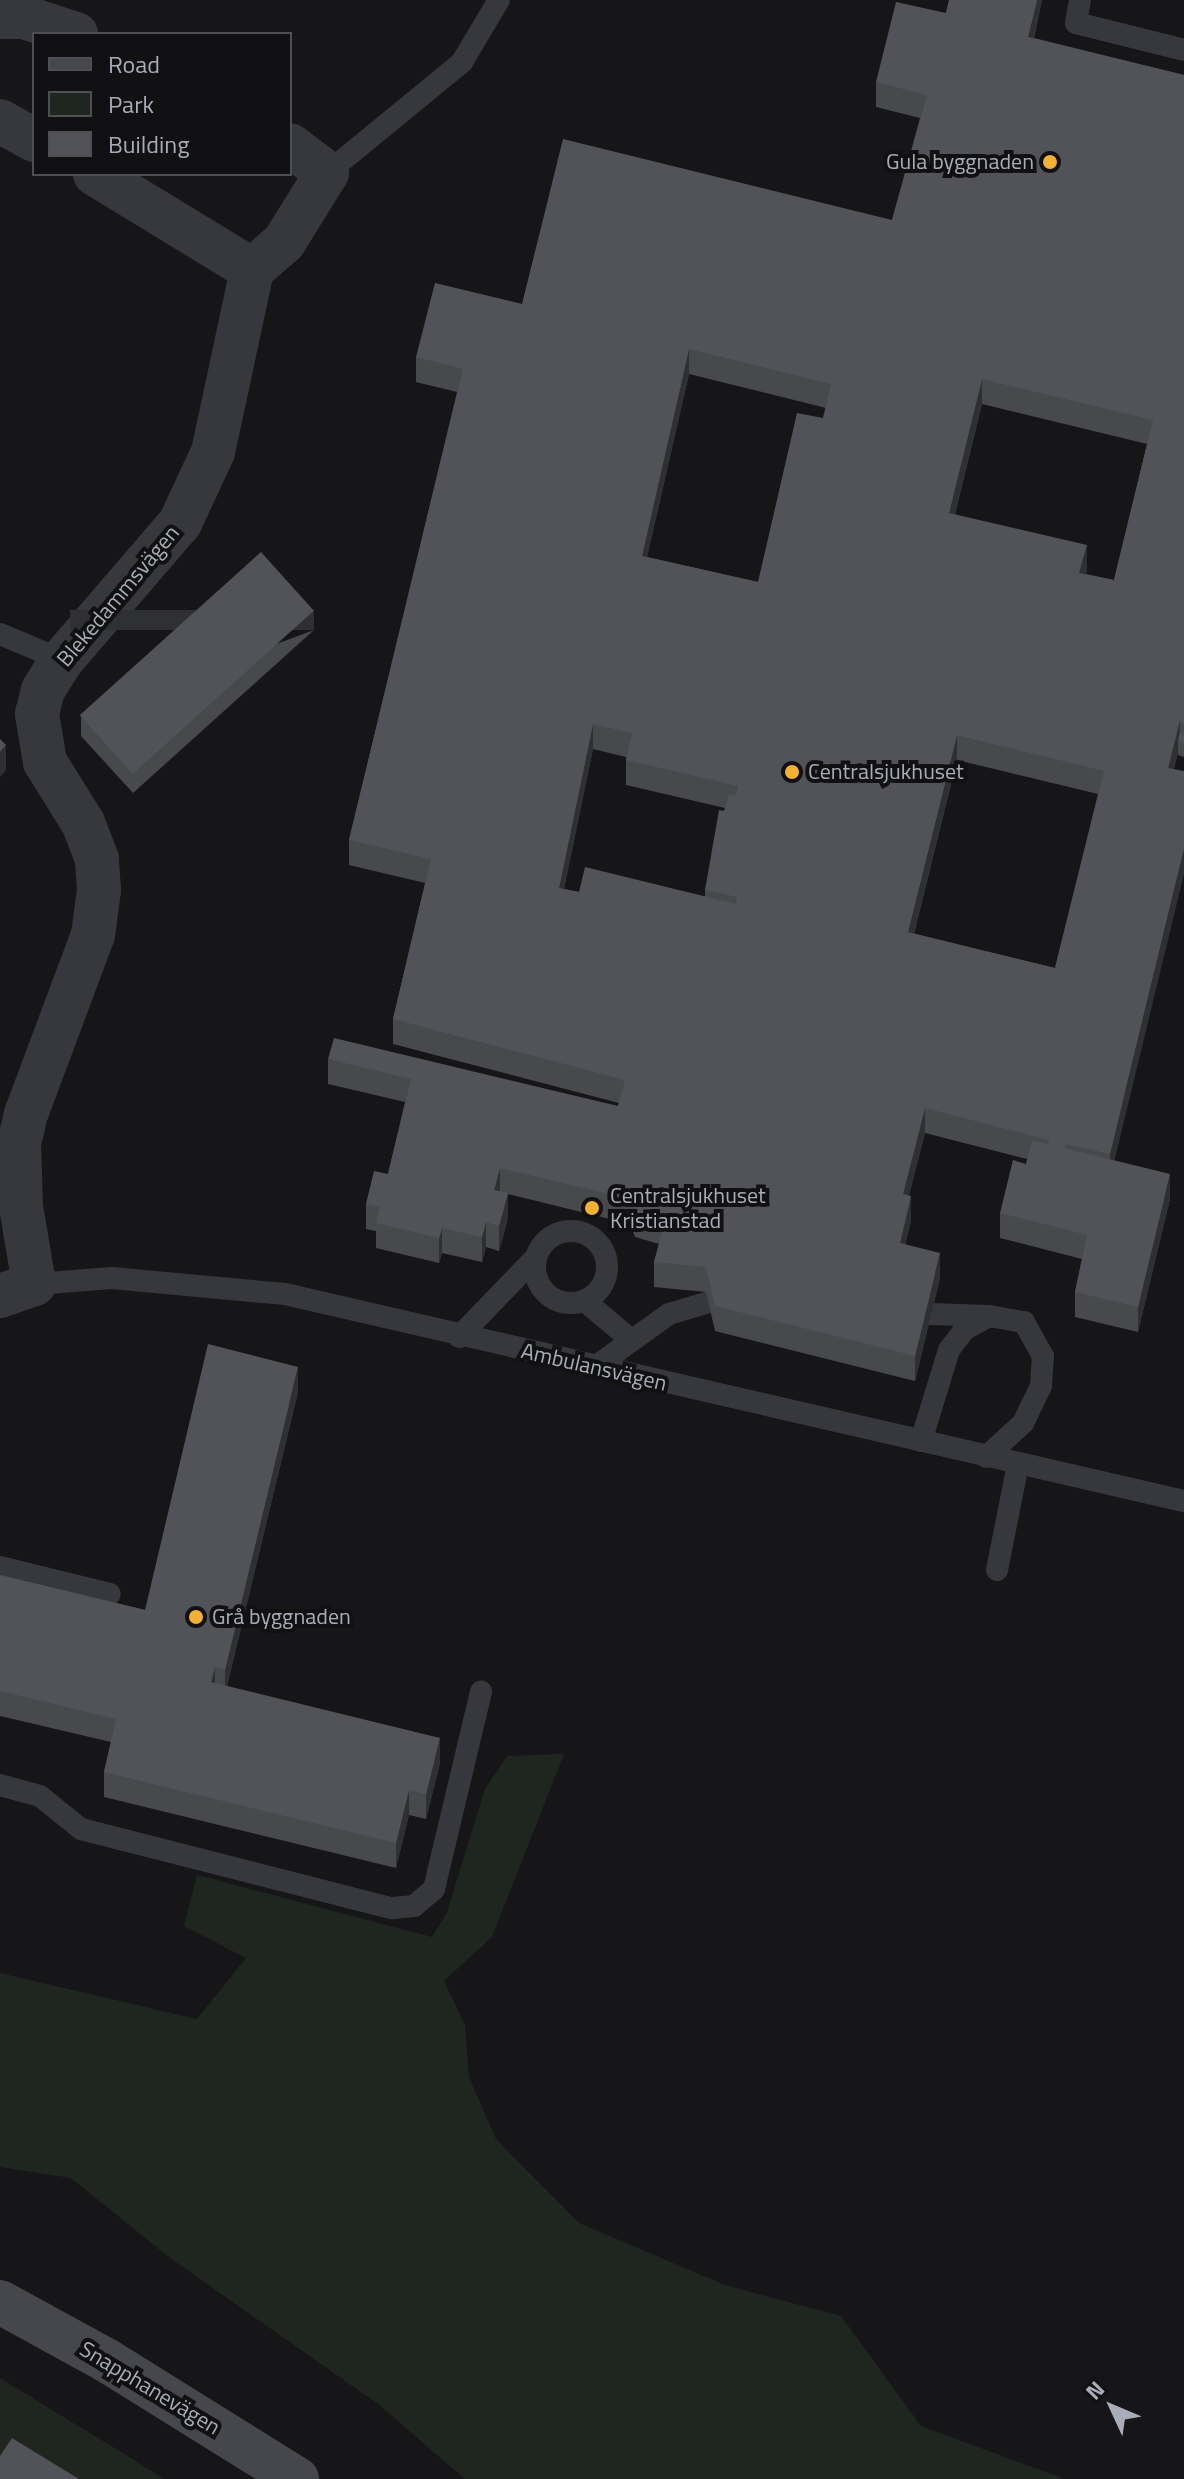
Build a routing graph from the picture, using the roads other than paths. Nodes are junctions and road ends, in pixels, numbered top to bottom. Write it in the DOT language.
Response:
graph roads {
  1 [pos="499,0"];
  2 [pos="1080,0"];
  3 [pos="0,17"];
  4 [pos="70,32"];
  5 [pos="1184,50"];
  6 [pos="0,121"];
  7 [pos="32,139"];
  8 [pos="292,147"];
  9 [pos="327,173"];
  10 [pos="98,176"];
  11 [pos="252,270"];
  12 [pos="0,634"];
  13 [pos="62,660"];
  14 [pos="536,1257"];
  15 [pos="17,1290"];
  16 [pos="585,1301"];
  17 [pos="709,1302"];
  18 [pos="931,1314"];
  19 [pos="989,1316"];
  20 [pos="459,1337"];
  21 [pos="630,1339"];
  22 [pos="595,1367"];
  23 [pos="921,1441"];
  24 [pos="986,1457"];
  25 [pos="1018,1464"];
  26 [pos="1184,1501"];
  27 [pos="0,1567"];
  28 [pos="997,1570"];
  29 [pos="110,1594"];
  30 [pos="481,1692"];
  31 [pos="0,1785"];
  32 [pos="0,2302"];
  33 [pos="297,2479"];
  1 -- 9 [label="lane"];
  2 -- 5 [label="lane"];
  3 -- 4 [label="street"];
  6 -- 7 [label="street"];
  8 -- 9 [label="street"];
  9 -- 11 [label="street"];
  10 -- 11 [label="street"];
  11 -- 13 [label="street, Blekedammsvägen"];
  12 -- 13 [label="lane"];
  13 -- 15 [label="street, Blekedammsvägen"];
  14 -- 16 [label="lane"];
  14 -- 16 [label="lane"];
  14 -- 20 [label="lane"];
  15 -- 20 [label="lane, Ambulansvägen"];
  16 -- 21 [label="lane"];
  17 -- 21 [label="lane"];
  18 -- 19 [label="lane"];
  19 -- 23 [label="lane"];
  19 -- 24 [label="lane"];
  20 -- 22 [label="lane, Ambulansvägen"];
  21 -- 22 [label="lane"];
  22 -- 23 [label="lane, Ambulansvägen"];
  23 -- 24 [label="lane, Ambulansvägen"];
  24 -- 25 [label="lane, Ambulansvägen"];
  25 -- 26 [label="lane, Ambulansvägen"];
  25 -- 28 [label="lane"];
  27 -- 29 [label="lane"];
  30 -- 31 [label="lane"];
  32 -- 33 [label="main road, Snapphanevägen"];
}
